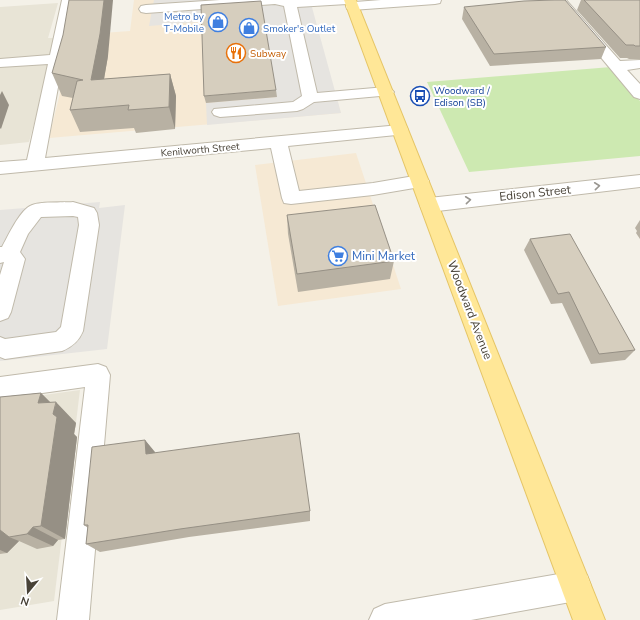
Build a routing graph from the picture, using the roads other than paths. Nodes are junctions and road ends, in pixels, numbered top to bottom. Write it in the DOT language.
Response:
graph roads {
  1 [pos="68,0"];
  2 [pos="436,0"];
  3 [pos="559,0"];
  4 [pos="351,2"];
  5 [pos="290,4"];
  6 [pos="146,9"];
  7 [pos="56,59"];
  8 [pos="0,64"];
  9 [pos="640,64"];
  10 [pos="617,66"];
  11 [pos="386,92"];
  12 [pos="640,94"];
  13 [pos="310,98"];
  14 [pos="220,112"];
  15 [pos="400,130"];
  16 [pos="278,142"];
  17 [pos="35,164"];
  18 [pos="0,168"];
  19 [pos="420,181"];
  20 [pos="640,181"];
  21 [pos="429,205"];
  22 [pos="4,255"];
  23 [pos="0,312"];
  24 [pos="0,347"];
  25 [pos="0,388"];
  26 [pos="576,586"];
  27 [pos="73,620"];
  28 [pos="385,620"];
  29 [pos="589,620"];
  1 -- 7 [label="street"];
  2 -- 4 [label="street"];
  3 -- 10 [label="street"];
  4 -- 5 [label="street"];
  4 -- 11 [label="main road, Woodward Avenue"];
  5 -- 6 [label="street"];
  5 -- 13 [label="street"];
  7 -- 8 [label="street"];
  7 -- 17 [label="street"];
  9 -- 10 [label="street"];
  10 -- 12 [label="street"];
  11 -- 13 [label="street"];
  11 -- 15 [label="main road, Woodward Avenue"];
  13 -- 14 [label="street"];
  15 -- 16 [label="street, Kenilworth Street"];
  15 -- 19 [label="main road, Woodward Avenue"];
  16 -- 17 [label="street, Kenilworth Street"];
  16 -- 19 [label="street"];
  17 -- 18 [label="street, Kenilworth Street"];
  19 -- 21 [label="main road, Woodward Avenue"];
  21 -- 20 [label="street, Edison Street, one-way"];
  21 -- 26 [label="main road, Woodward Avenue"];
  22 -- 23 [label="street"];
  22 -- 24 [label="street"];
  25 -- 27 [label="street"];
  26 -- 28 [label="street"];
  26 -- 29 [label="main road, Woodward Avenue"];
}
